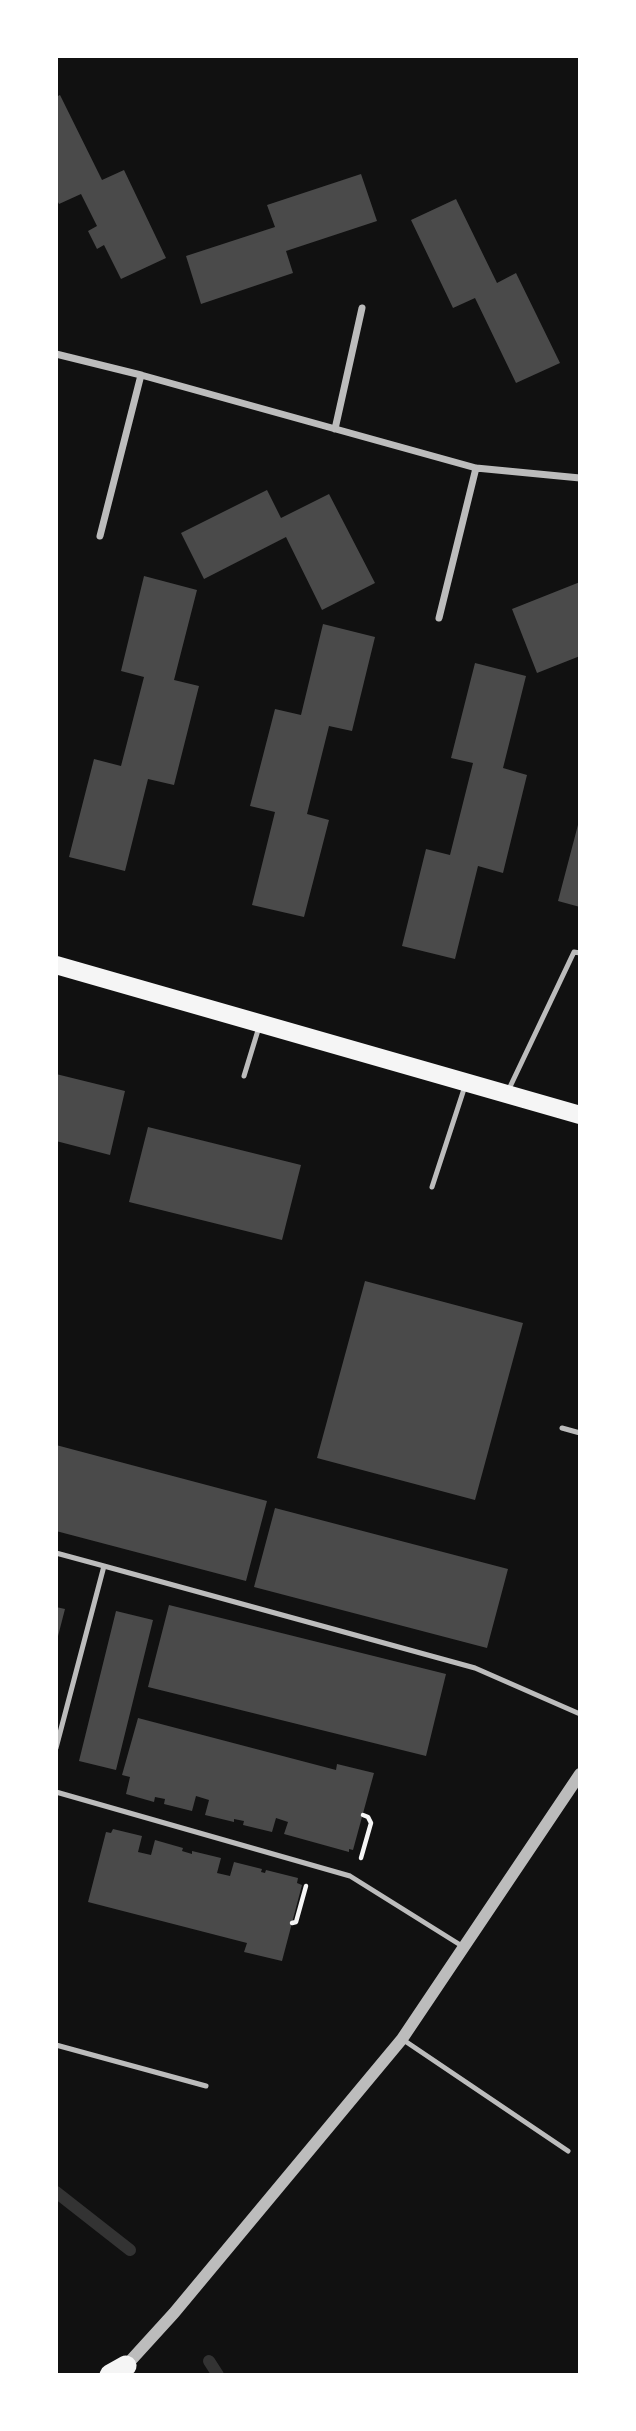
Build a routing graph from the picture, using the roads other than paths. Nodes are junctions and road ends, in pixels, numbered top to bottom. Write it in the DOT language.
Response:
graph roads {
  1 [pos="362,308"];
  2 [pos="56,354"];
  3 [pos="141,375"];
  4 [pos="335,429"];
  5 [pos="476,468"];
  6 [pos="580,478"];
  7 [pos="100,536"];
  8 [pos="439,618"];
  9 [pos="580,953"];
  10 [pos="56,965"];
  11 [pos="260,1024"];
  12 [pos="244,1076"];
  13 [pos="466,1083"];
  14 [pos="507,1094"];
  15 [pos="580,1115"];
  16 [pos="432,1186"];
  17 [pos="562,1428"];
  18 [pos="580,1433"];
  19 [pos="56,1553"];
  20 [pos="104,1566"];
  21 [pos="580,1714"];
  22 [pos="56,1748"];
  23 [pos="580,1774"];
  24 [pos="56,1792"];
  25 [pos="464,1948"];
  26 [pos="401,2039"];
  27 [pos="56,2045"];
  28 [pos="205,2086"];
  29 [pos="568,2151"];
  30 [pos="118,2372"];
  1 -- 4 [label="street"];
  2 -- 3 [label="street"];
  3 -- 4 [label="street"];
  3 -- 7 [label="street"];
  4 -- 5 [label="street"];
  5 -- 6 [label="street"];
  5 -- 8 [label="street"];
  9 -- 14 [label="lane"];
  10 -- 11 [label="main road"];
  11 -- 12 [label="lane"];
  11 -- 13 [label="main road"];
  13 -- 14 [label="main road"];
  13 -- 16 [label="lane"];
  14 -- 15 [label="main road"];
  17 -- 18 [label="lane"];
  19 -- 20 [label="lane"];
  20 -- 21 [label="lane"];
  20 -- 22 [label="lane"];
  23 -- 25 [label="street"];
  24 -- 25 [label="lane"];
  25 -- 26 [label="street"];
  26 -- 29 [label="lane"];
  26 -- 30 [label="street"];
  27 -- 28 [label="lane"];
}
